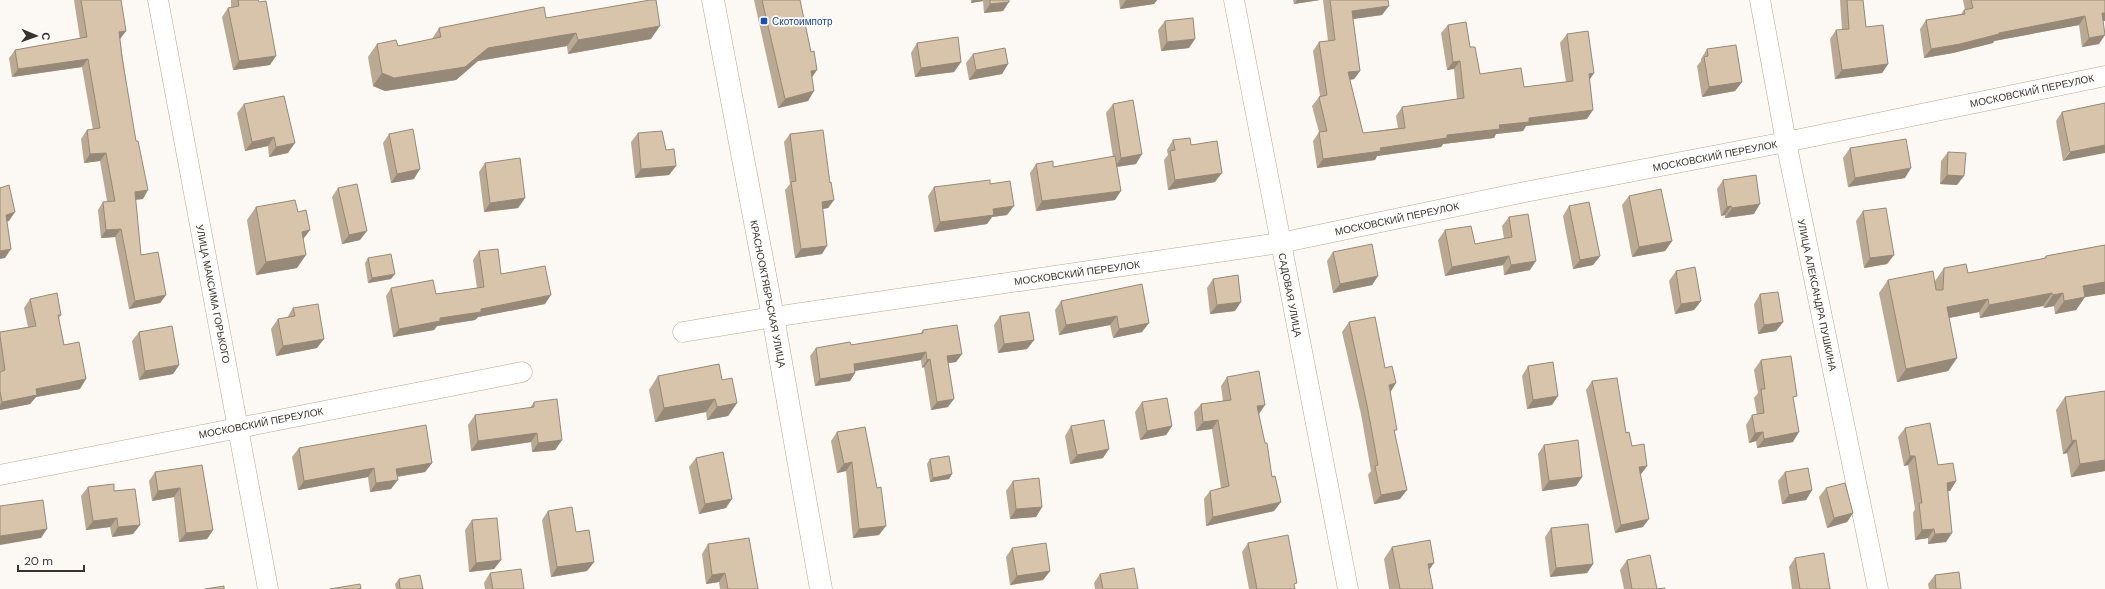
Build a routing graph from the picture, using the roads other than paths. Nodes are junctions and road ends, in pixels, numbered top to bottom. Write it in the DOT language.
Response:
graph roads {
  1 [pos="158,0"];
  2 [pos="713,0"];
  3 [pos="1234,0"];
  4 [pos="1760,0"];
  5 [pos="2105,76"];
  6 [pos="1786,142"];
  7 [pos="1280,243"];
  8 [pos="773,317"];
  9 [pos="683,332"];
  10 [pos="522,372"];
  11 [pos="238,428"];
  12 [pos="0,475"];
  13 [pos="268,589"];
  14 [pos="821,589"];
  15 [pos="1348,589"];
  16 [pos="1878,589"];
  1 -- 11 [label="street, УЛИЦА МАКСИМА ГОРЬКОГО"];
  2 -- 8 [label="main road, КРАСНООКТЯБРЬСКАЯ УЛИЦА"];
  3 -- 7 [label="street, САДОВАЯ УЛИЦА"];
  4 -- 6 [label="street, УЛИЦА АЛЕКСАНДРА ПУШКИНА"];
  5 -- 6 [label="street, МОСКОВСКИЙ ПЕРЕУЛОК"];
  6 -- 7 [label="street, МОСКОВСКИЙ ПЕРЕУЛОК"];
  6 -- 16 [label="street, УЛИЦА АЛЕКСАНДРА ПУШКИНА"];
  7 -- 8 [label="street, МОСКОВСКИЙ ПЕРЕУЛОК"];
  7 -- 15 [label="street, САДОВАЯ УЛИЦА"];
  8 -- 9 [label="street, МОСКОВСКИЙ ПЕРЕУЛОК"];
  8 -- 14 [label="main road, КРАСНООКТЯБРЬСКАЯ УЛИЦА"];
  10 -- 11 [label="street, МОСКОВСКИЙ ПЕРЕУЛОК"];
  11 -- 12 [label="street, МОСКОВСКИЙ ПЕРЕУЛОК"];
  11 -- 13 [label="street, УЛИЦА МАКСИМА ГОРЬКОГО"];
}
